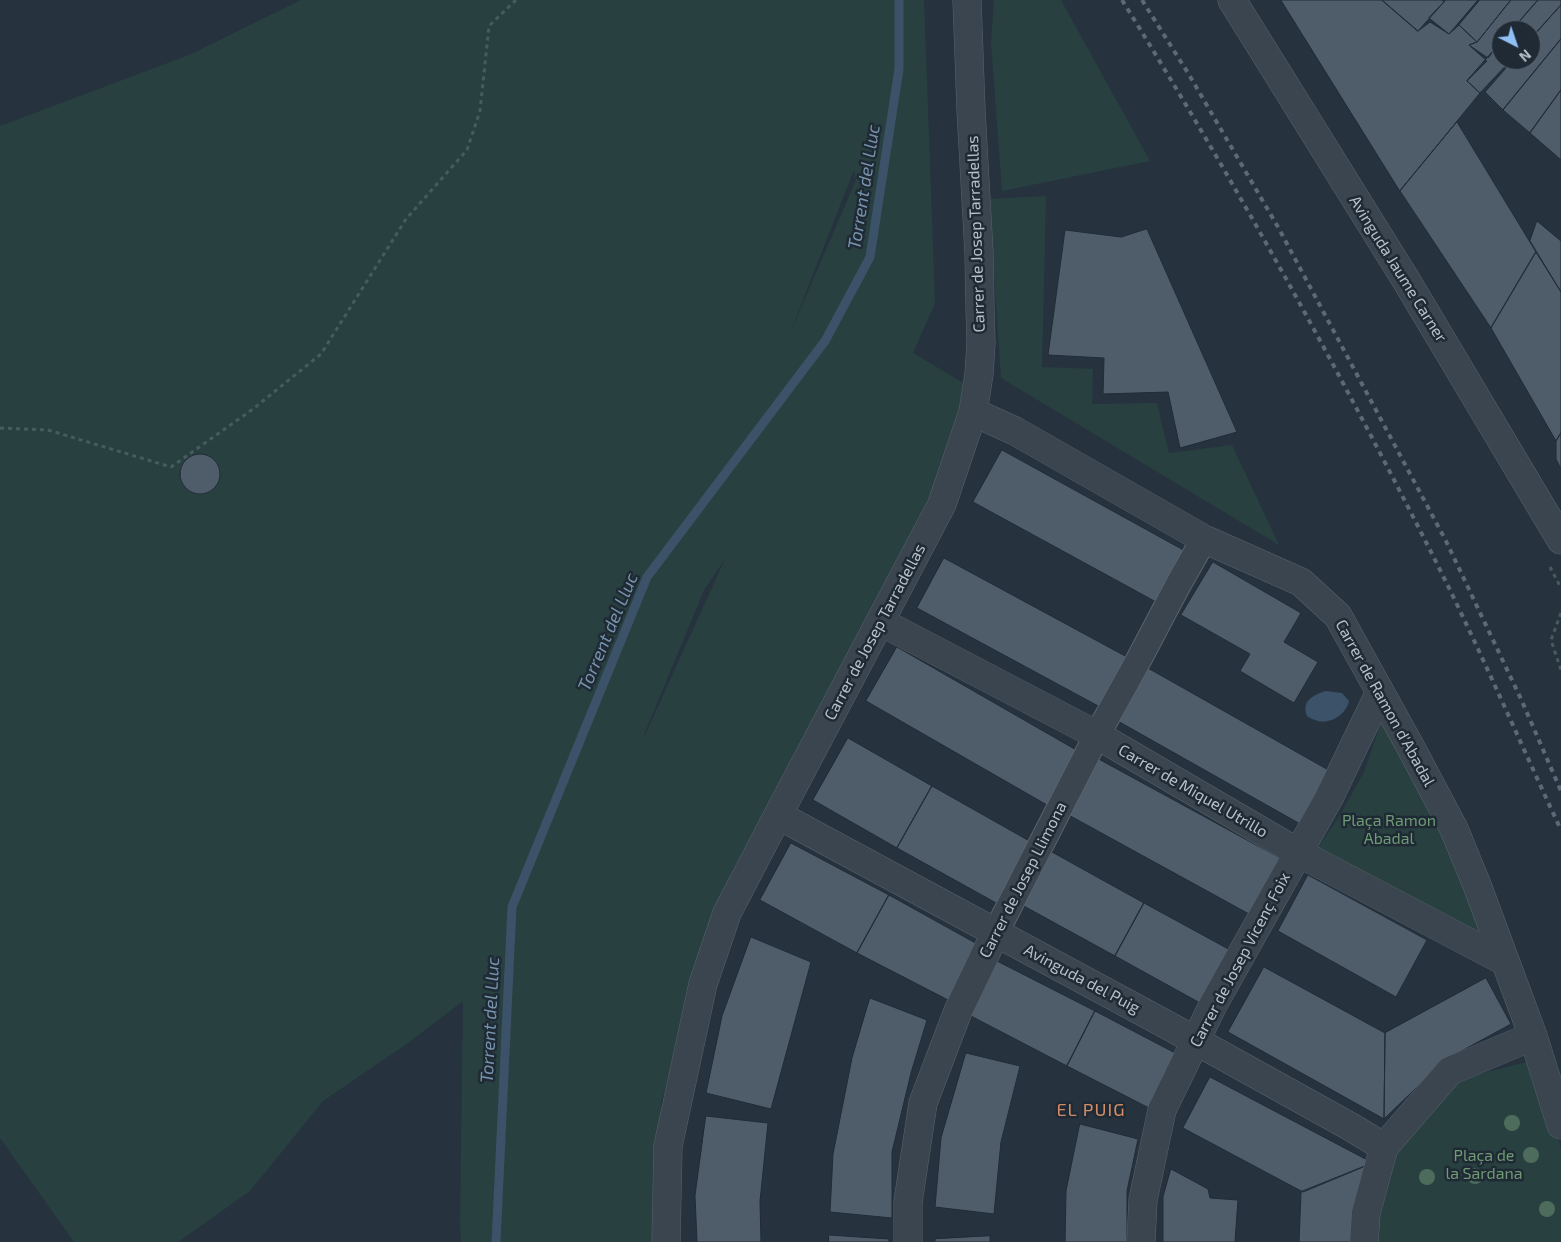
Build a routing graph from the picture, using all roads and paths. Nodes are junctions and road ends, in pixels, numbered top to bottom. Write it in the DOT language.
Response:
graph roads {
  1 [pos="516,0"];
  2 [pos="967,0"];
  3 [pos="1232,0"];
  4 [pos="973,412"];
  5 [pos="0,428"];
  6 [pos="1204,540"];
  7 [pos="1561,540"];
  8 [pos="1561,613"];
  9 [pos="881,622"];
  10 [pos="1561,670"];
  11 [pos="1380,692"];
  12 [pos="1097,735"];
  13 [pos="778,815"];
  14 [pos="1299,853"];
  15 [pos="996,932"];
  16 [pos="1504,961"];
  17 [pos="1533,1036"];
  18 [pos="1196,1041"];
  19 [pos="1561,1126"];
  20 [pos="1384,1147"];
  21 [pos="666,1242"];
  22 [pos="908,1242"];
  23 [pos="1142,1242"];
  24 [pos="1364,1242"];
  1 -- 5 [label="path"];
  2 -- 4 [label="street, Carrer de Josep Tarradellas"];
  3 -- 7 [label="street, Avinguda Jaume Carner"];
  4 -- 6 [label="street, Carrer de Ramon d'Abadal"];
  4 -- 9 [label="street, Carrer de Josep Tarradellas"];
  6 -- 11 [label="street, Carrer de Ramon d'Abadal"];
  6 -- 12 [label="street, Carrer de Josep Llimona"];
  8 -- 10 [label="path"];
  9 -- 12 [label="street, Carrer de Miquel Utrillo"];
  9 -- 13 [label="street, Carrer de Josep Tarradellas"];
  11 -- 14 [label="street, Carrer de Josep Vicenç Foix"];
  11 -- 16 [label="street, Carrer de Ramon d'Abadal"];
  12 -- 14 [label="street, Carrer de Miquel Utrillo"];
  12 -- 15 [label="street, Carrer de Josep Llimona"];
  13 -- 15 [label="street, Avinguda del Puig"];
  13 -- 21 [label="street, Carrer de Josep Tarradellas"];
  14 -- 16 [label="street, Carrer de Miquel Utrillo"];
  14 -- 18 [label="street, Carrer de Josep Vicenç Foix"];
  15 -- 18 [label="street, Avinguda del Puig"];
  15 -- 22 [label="street, Carrer de Josep Llimona"];
  16 -- 17 [label="street, Carrer de Ramon d'Abadal"];
  17 -- 19 [label="street, Carrer de Ramon d'Abadal"];
  17 -- 20 [label="street"];
  18 -- 20 [label="street, Avinguda del Puig"];
  18 -- 23 [label="street, Carrer de Josep Vicenç Foix"];
  20 -- 24 [label="street"];
}
